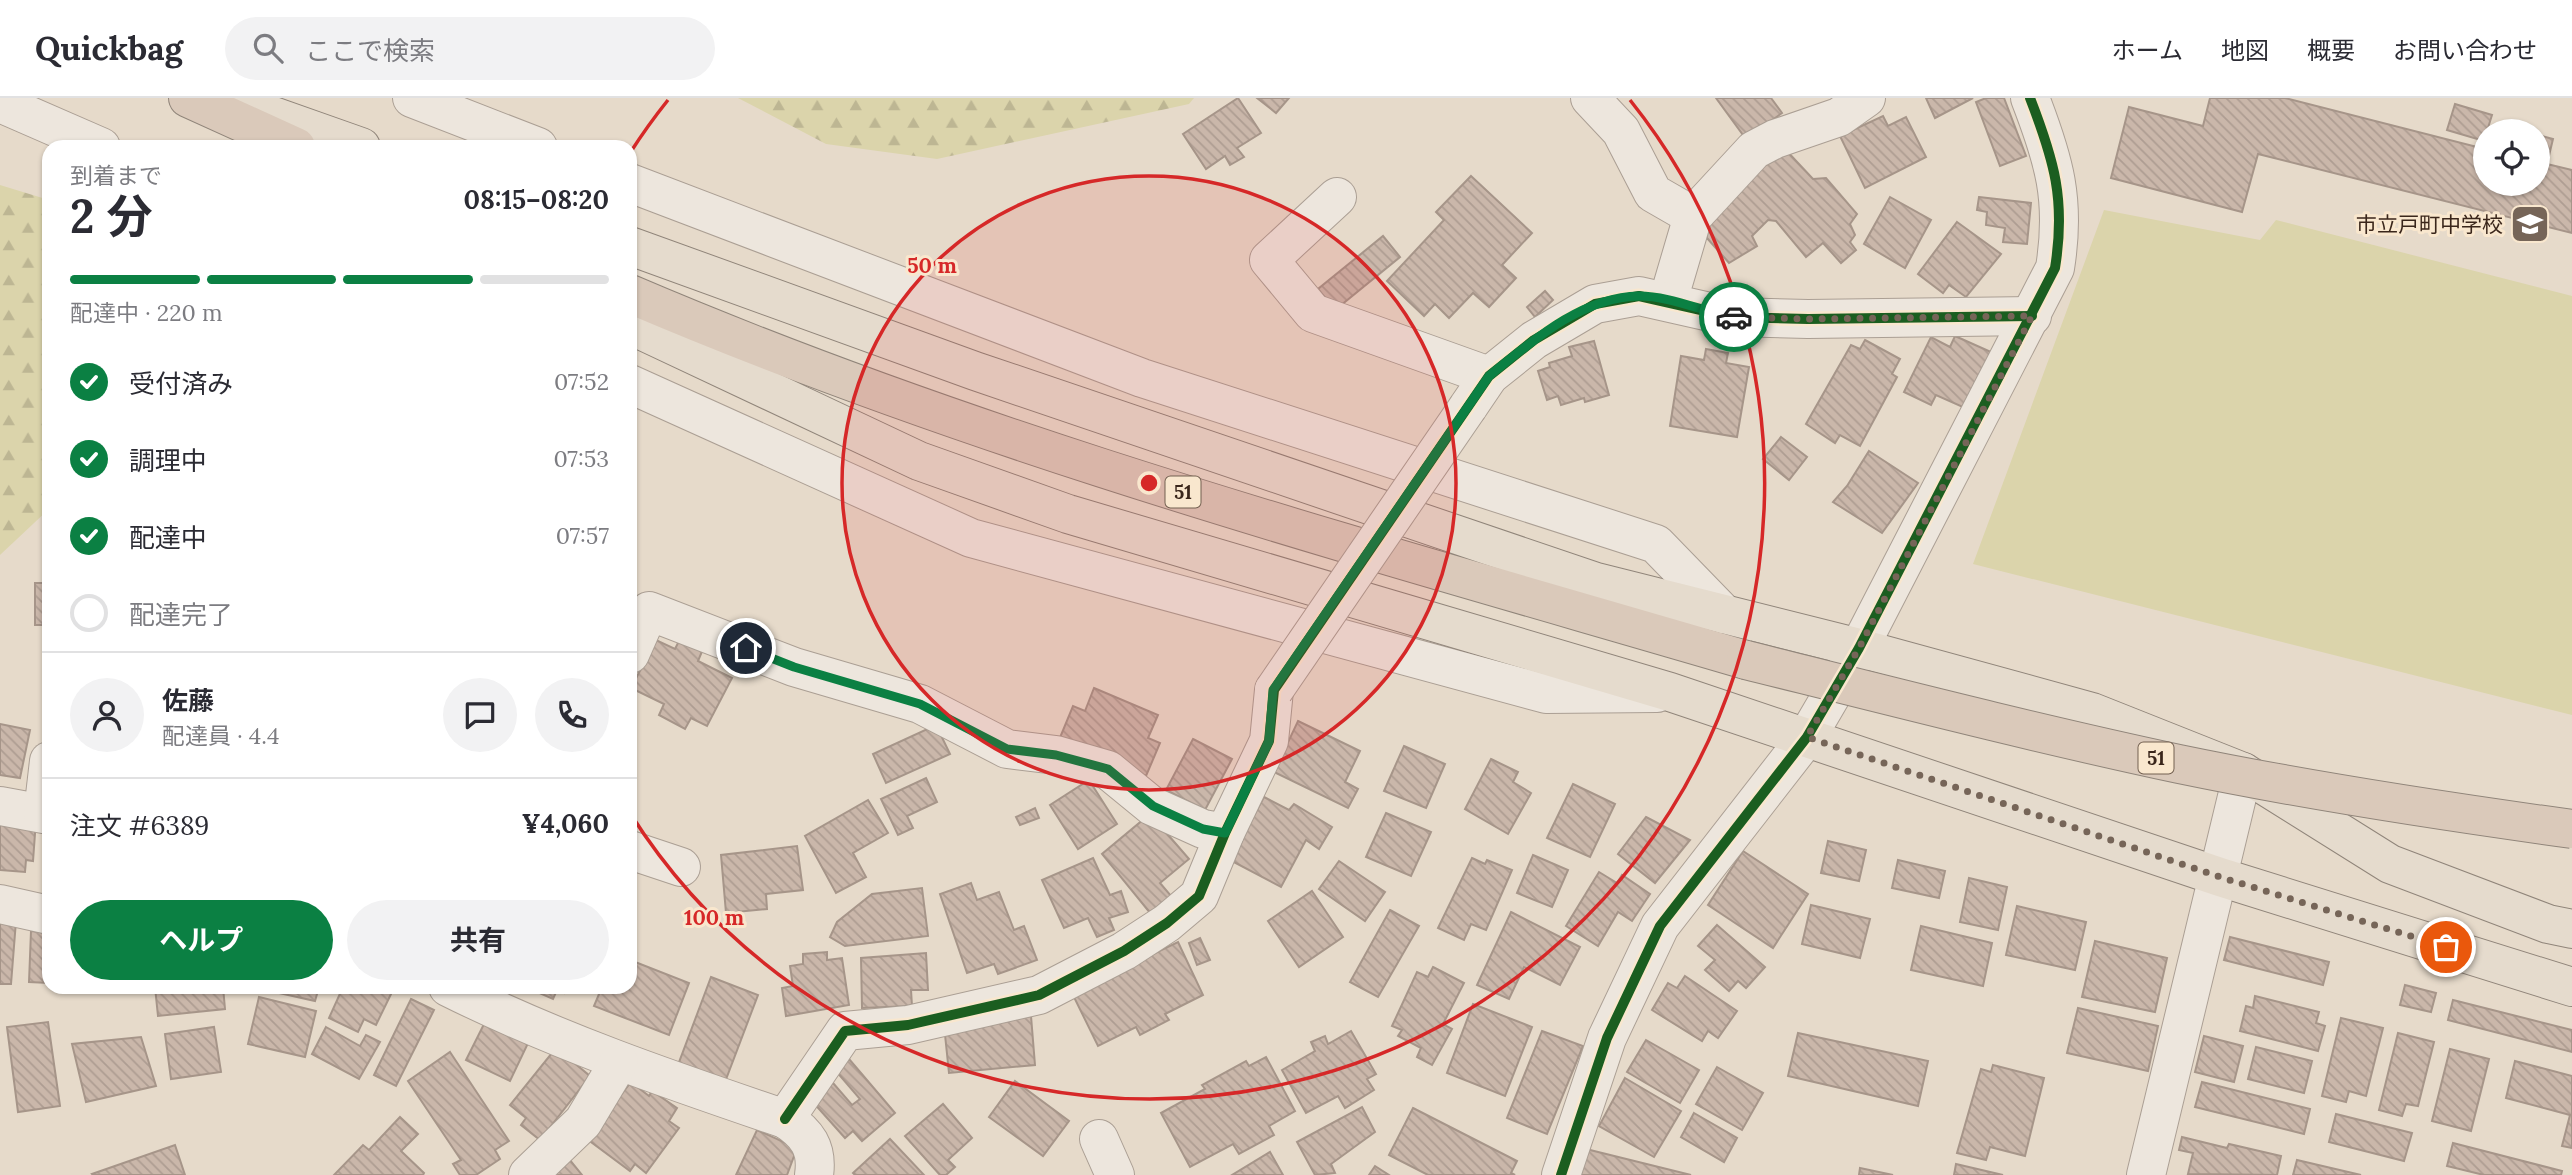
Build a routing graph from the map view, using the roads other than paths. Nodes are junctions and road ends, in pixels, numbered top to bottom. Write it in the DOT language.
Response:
graph roads {
  1 [pos="172,98"];
  2 [pos="188,98"];
  3 [pos="223,98"];
  4 [pos="412,98"];
  5 [pos="1590,98"];
  6 [pos="1866,98"];
  7 [pos="2030,98"];
  8 [pos="0,103"];
  9 [pos="86,140"];
  10 [pos="252,140"];
  11 [pos="281,140"];
  12 [pos="341,140"];
  13 [pos="520,140"];
  14 [pos="637,186"];
  15 [pos="1337,197"];
  16 [pos="1693,216"];
  17 [pos="637,249"];
  18 [pos="637,298"];
  19 [pos="1668,301"];
  20 [pos="2032,316"];
  21 [pos="637,328"];
  22 [pos="637,387"];
  23 [pos="1478,391"];
  24 [pos="1724,614"];
  25 [pos="637,638"];
  26 [pos="1859,648"];
  27 [pos="1670,692"];
  28 [pos="1807,737"];
  29 [pos="2243,772"];
  30 [pos="0,806"];
  31 [pos="42,813"];
  32 [pos="2572,829"];
  33 [pos="1225,833"];
  34 [pos="637,852"];
  35 [pos="681,867"];
  36 [pos="2220,877"];
  37 [pos="0,904"];
  38 [pos="42,913"];
  39 [pos="2572,929"];
  40 [pos="2572,986"];
  41 [pos="462,994"];
  42 [pos="619,1062"];
  43 [pos="785,1119"];
  44 [pos="1099,1139"];
  45 [pos="528,1175"];
  46 [pos="814,1175"];
  47 [pos="1115,1175"];
  48 [pos="1561,1175"];
  49 [pos="2146,1175"];
  1 -- 10 [label="main road"];
  2 -- 11 [label="highway"];
  3 -- 12 [label="main road"];
  4 -- 13 [label="street"];
  5 -- 16 [label="street"];
  6 -- 16 [label="street"];
  7 -- 20 [label="street"];
  8 -- 9 [label="street"];
  14 -- 24 [label="street"];
  15 -- 23 [label="street"];
  16 -- 19 [label="street"];
  17 -- 24 [label="main road, 51"];
  18 -- 32 [label="highway, 51, bridge"];
  19 -- 20 [label="street"];
  19 -- 23 [label="street"];
  20 -- 26 [label="street"];
  21 -- 27 [label="main road"];
  22 -- 27 [label="street"];
  23 -- 33 [label="street, bridge"];
  24 -- 26 [label="main road, 51"];
  25 -- 33 [label="street"];
  26 -- 28 [label="street"];
  26 -- 29 [label="main road, 51"];
  27 -- 28 [label="main road"];
  28 -- 36 [label="main road"];
  28 -- 48 [label="street"];
  29 -- 36 [label="street"];
  29 -- 39 [label="main road, 51"];
  30 -- 31 [label="street"];
  33 -- 43 [label="street"];
  34 -- 35 [label="street"];
  36 -- 40 [label="main road"];
  36 -- 49 [label="street"];
  37 -- 38 [label="street"];
  41 -- 42 [label="street"];
  42 -- 43 [label="street"];
  42 -- 45 [label="street"];
  43 -- 46 [label="street"];
  44 -- 47 [label="street"];
}
